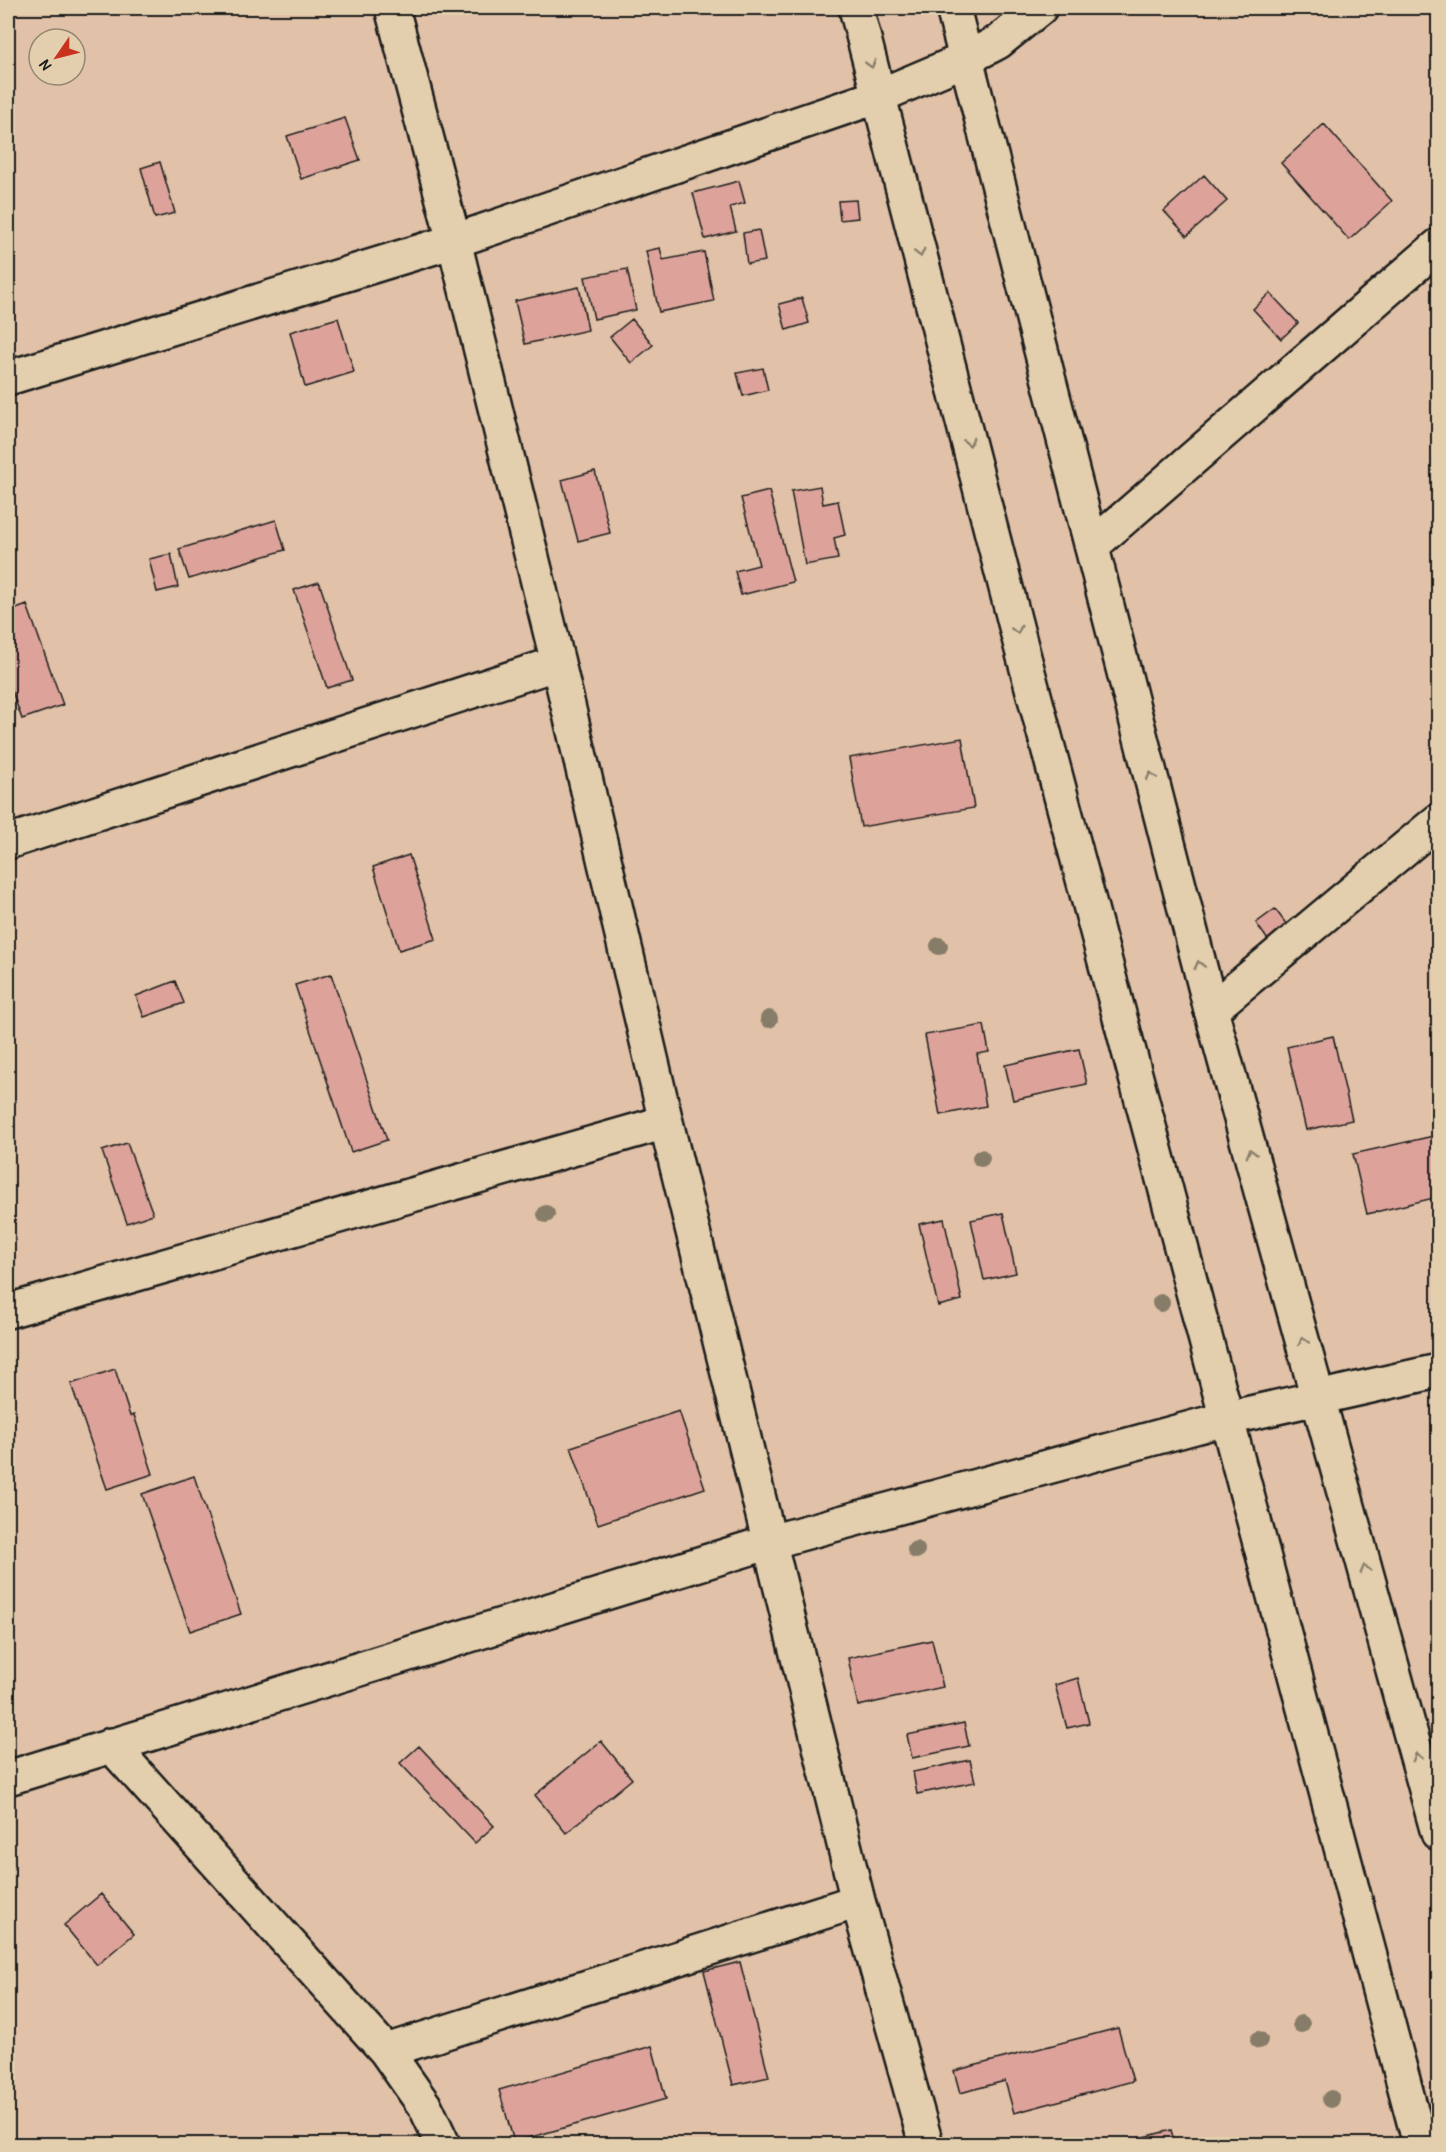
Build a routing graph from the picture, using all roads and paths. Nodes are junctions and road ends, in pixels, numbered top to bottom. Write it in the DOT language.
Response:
graph roads {
  1 [pos="392,8"];
  2 [pos="856,8"];
  3 [pos="954,8"];
  4 [pos="1040,8"];
  5 [pos="966,59"];
  6 [pos="879,96"];
  7 [pos="454,241"];
  8 [pos="1438,246"];
  9 [pos="8,378"];
  10 [pos="1092,546"];
  11 [pos="558,663"];
  12 [pos="1438,821"];
  13 [pos="8,842"];
  14 [pos="1211,1010"];
  15 [pos="666,1122"];
  16 [pos="8,1311"];
  17 [pos="1438,1371"];
  18 [pos="1319,1397"];
  19 [pos="1228,1418"];
  20 [pos="770,1542"];
  21 [pos="111,1745"];
  22 [pos="8,1778"];
  23 [pos="1438,1833"];
  24 [pos="858,1901"];
  25 [pos="386,2051"];
  26 [pos="443,2145"];
  27 [pos="926,2145"];
  28 [pos="1420,2145"];
  1 -- 7 [label="street"];
  2 -- 6 [label="street, one-way"];
  3 -- 5 [label="street"];
  4 -- 5 [label="street"];
  5 -- 6 [label="street"];
  5 -- 10 [label="street"];
  6 -- 7 [label="street"];
  6 -- 19 [label="street, one-way"];
  7 -- 9 [label="street"];
  7 -- 11 [label="street"];
  8 -- 10 [label="street"];
  14 -- 10 [label="street, one-way"];
  11 -- 13 [label="street"];
  11 -- 15 [label="street"];
  12 -- 14 [label="street"];
  18 -- 14 [label="street, one-way"];
  15 -- 16 [label="street"];
  15 -- 20 [label="street"];
  17 -- 18 [label="street"];
  18 -- 19 [label="street"];
  23 -- 18 [label="street, one-way"];
  19 -- 20 [label="street"];
  19 -- 28 [label="street"];
  20 -- 21 [label="street"];
  20 -- 24 [label="street"];
  21 -- 22 [label="street"];
  21 -- 25 [label="street"];
  24 -- 25 [label="street"];
  24 -- 27 [label="street"];
  25 -- 26 [label="street"];
}
